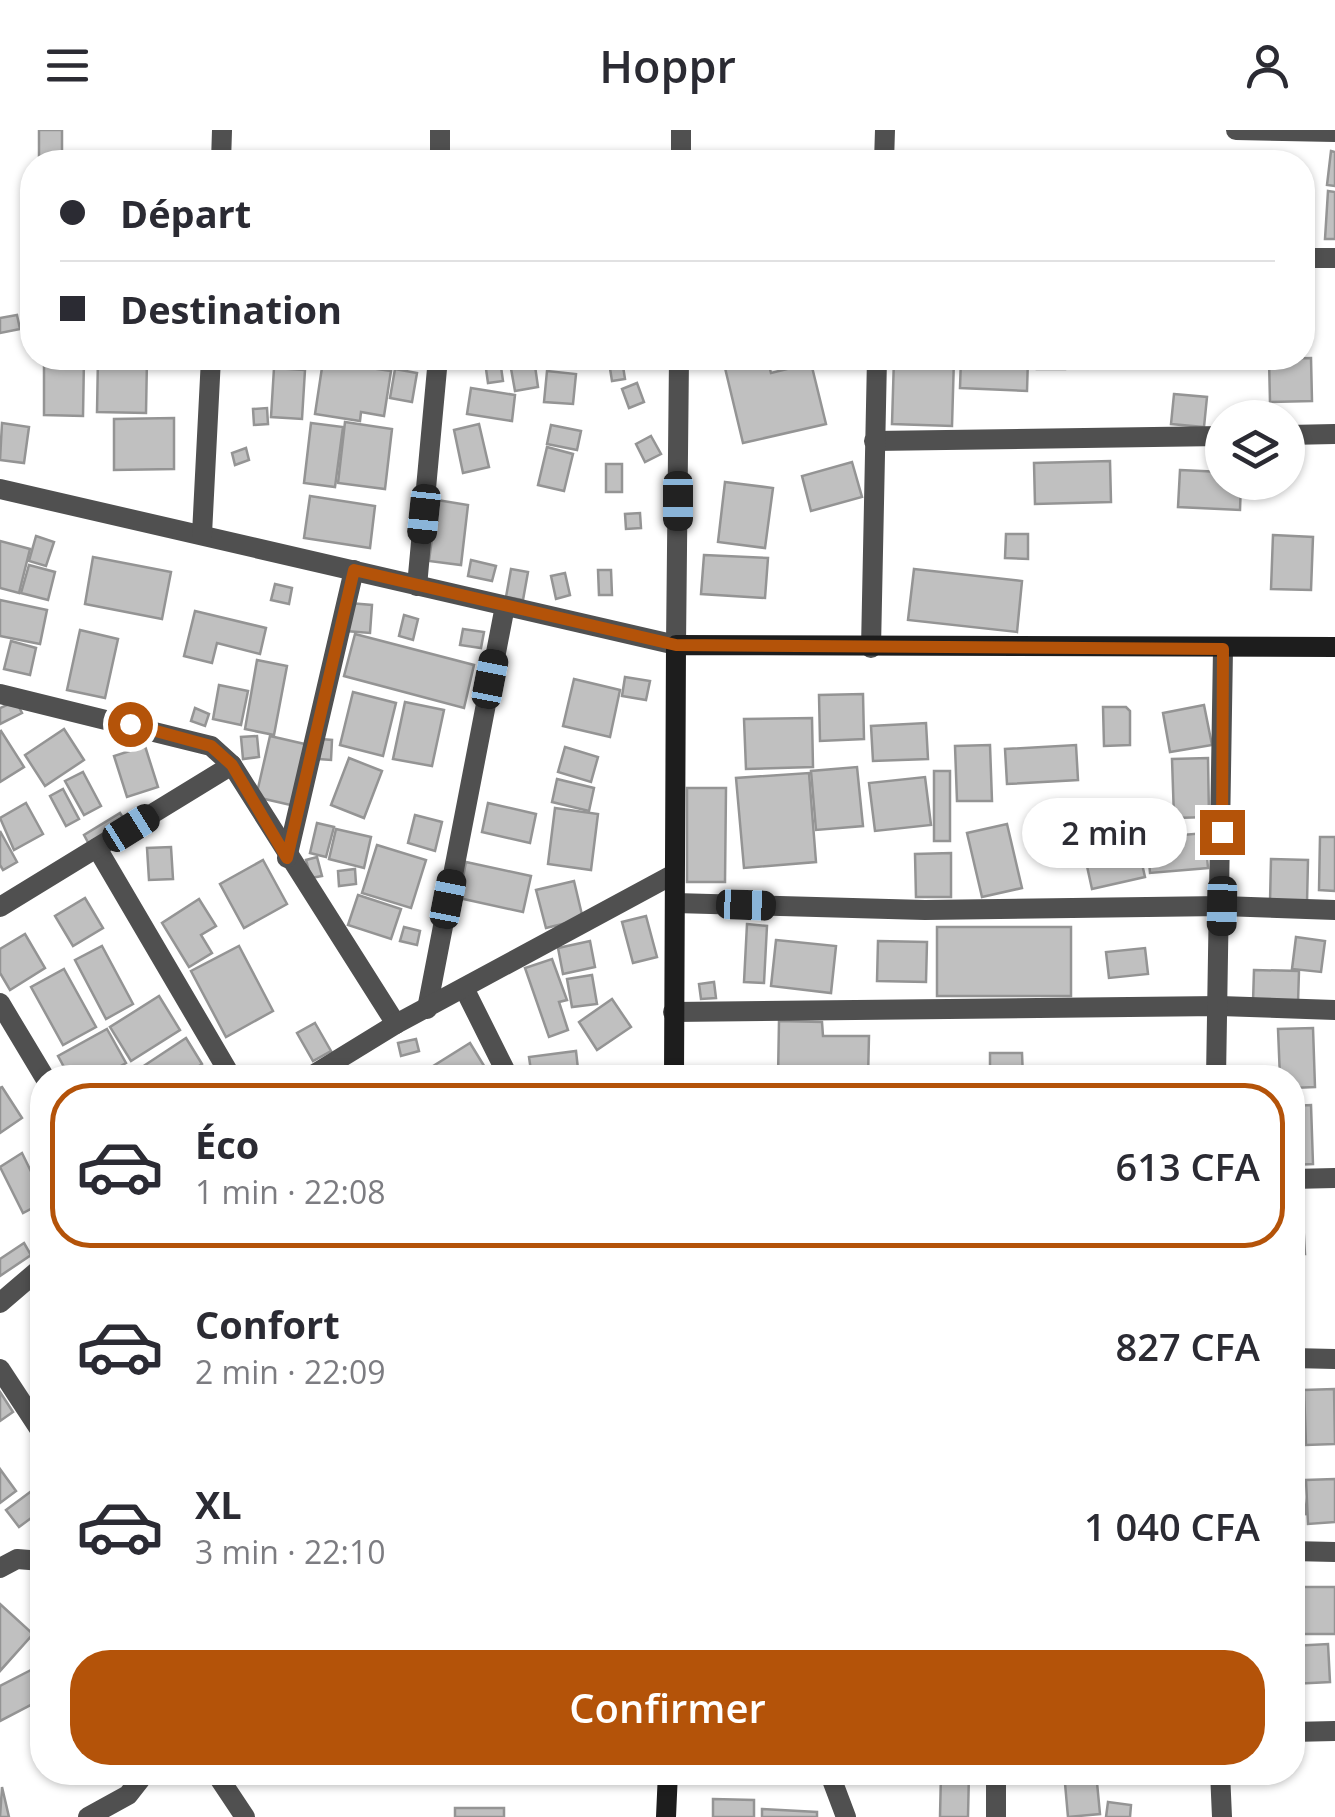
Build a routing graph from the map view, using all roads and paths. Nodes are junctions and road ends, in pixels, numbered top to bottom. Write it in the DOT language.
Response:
graph roads {
  1 [pos="1236,130"];
  2 [pos="1335,132"];
  3 [pos="210,370"];
  4 [pos="437,370"];
  5 [pos="679,370"];
  6 [pos="877,370"];
  7 [pos="1335,434"];
  8 [pos="1305,435"];
  9 [pos="1205,436"];
  10 [pos="874,441"];
  11 [pos="0,489"];
  12 [pos="202,534"];
  13 [pos="354,570"];
  14 [pos="417,586"];
  15 [pos="504,606"];
  16 [pos="676,645"];
  17 [pos="1335,647"];
  18 [pos="871,648"];
  19 [pos="1223,649"];
  20 [pos="0,694"];
  21 [pos="232,765"];
  22 [pos="98,848"];
  23 [pos="287,858"];
  24 [pos="674,874"];
  25 [pos="674,903"];
  26 [pos="1222,906"];
  27 [pos="0,907"];
  28 [pos="1335,910"];
  29 [pos="464,988"];
  30 [pos="0,1003"];
  31 [pos="1220,1006"];
  32 [pos="427,1009"];
  33 [pos="1335,1010"];
  34 [pos="673,1012"];
  35 [pos="396,1024"];
  36 [pos="36,1065"];
  37 [pos="224,1065"];
  38 [pos="329,1065"];
  39 [pos="502,1065"];
  40 [pos="674,1065"];
  41 [pos="1217,1065"];
  42 [pos="1335,1178"];
  43 [pos="1305,1179"];
  44 [pos="30,1277"];
  45 [pos="0,1303"];
  46 [pos="1305,1358"];
  47 [pos="1335,1359"];
  48 [pos="0,1368"];
  49 [pos="30,1414"];
  50 [pos="1305,1551"];
  51 [pos="1335,1552"];
  52 [pos="30,1561"];
  53 [pos="0,1568"];
  54 [pos="1335,1731"];
  55 [pos="1305,1732"];
  56 [pos="136,1785"];
  57 [pos="224,1785"];
  58 [pos="667,1785"];
  59 [pos="835,1785"];
  60 [pos="996,1785"];
  61 [pos="1221,1785"];
  62 [pos="88,1817"];
  63 [pos="245,1817"];
  64 [pos="666,1817"];
  65 [pos="846,1817"];
  66 [pos="996,1817"];
  67 [pos="1222,1817"];
  1 -- 2 [label="street"];
  3 -- 12 [label="street"];
  4 -- 14 [label="street"];
  5 -- 16 [label="street"];
  6 -- 10 [label="street"];
  7 -- 8 [label="street"];
  9 -- 10 [label="street"];
  10 -- 18 [label="street"];
  11 -- 12 [label="street"];
  12 -- 13 [label="street"];
  13 -- 14 [label="street"];
  13 -- 23 [label="street"];
  14 -- 15 [label="street"];
  15 -- 16 [label="street"];
  15 -- 32 [label="street"];
  16 -- 18 [label="street"];
  16 -- 24 [label="street"];
  17 -- 19 [label="street"];
  18 -- 19 [label="street"];
  19 -- 26 [label="street"];
  20 -- 21 [label="street"];
  21 -- 22 [label="street"];
  21 -- 23 [label="street"];
  22 -- 27 [label="street"];
  22 -- 37 [label="street"];
  23 -- 35 [label="street"];
  24 -- 25 [label="street"];
  24 -- 29 [label="street"];
  25 -- 26 [label="street"];
  25 -- 34 [label="street"];
  26 -- 28 [label="street"];
  26 -- 31 [label="street"];
  29 -- 32 [label="street"];
  29 -- 39 [label="street"];
  30 -- 36 [label="street"];
  31 -- 33 [label="street"];
  31 -- 34 [label="street"];
  31 -- 41 [label="street"];
  32 -- 35 [label="street"];
  34 -- 40 [label="street"];
  35 -- 38 [label="street"];
  42 -- 43 [label="street"];
  44 -- 45 [label="street"];
  46 -- 47 [label="street"];
  48 -- 49 [label="street"];
  50 -- 51 [label="street"];
  52 -- 53 [label="street"];
  54 -- 55 [label="street"];
  56 -- 62 [label="street"];
  57 -- 63 [label="street"];
  58 -- 64 [label="street"];
  59 -- 65 [label="street"];
  60 -- 66 [label="street"];
  61 -- 67 [label="street"];
}
